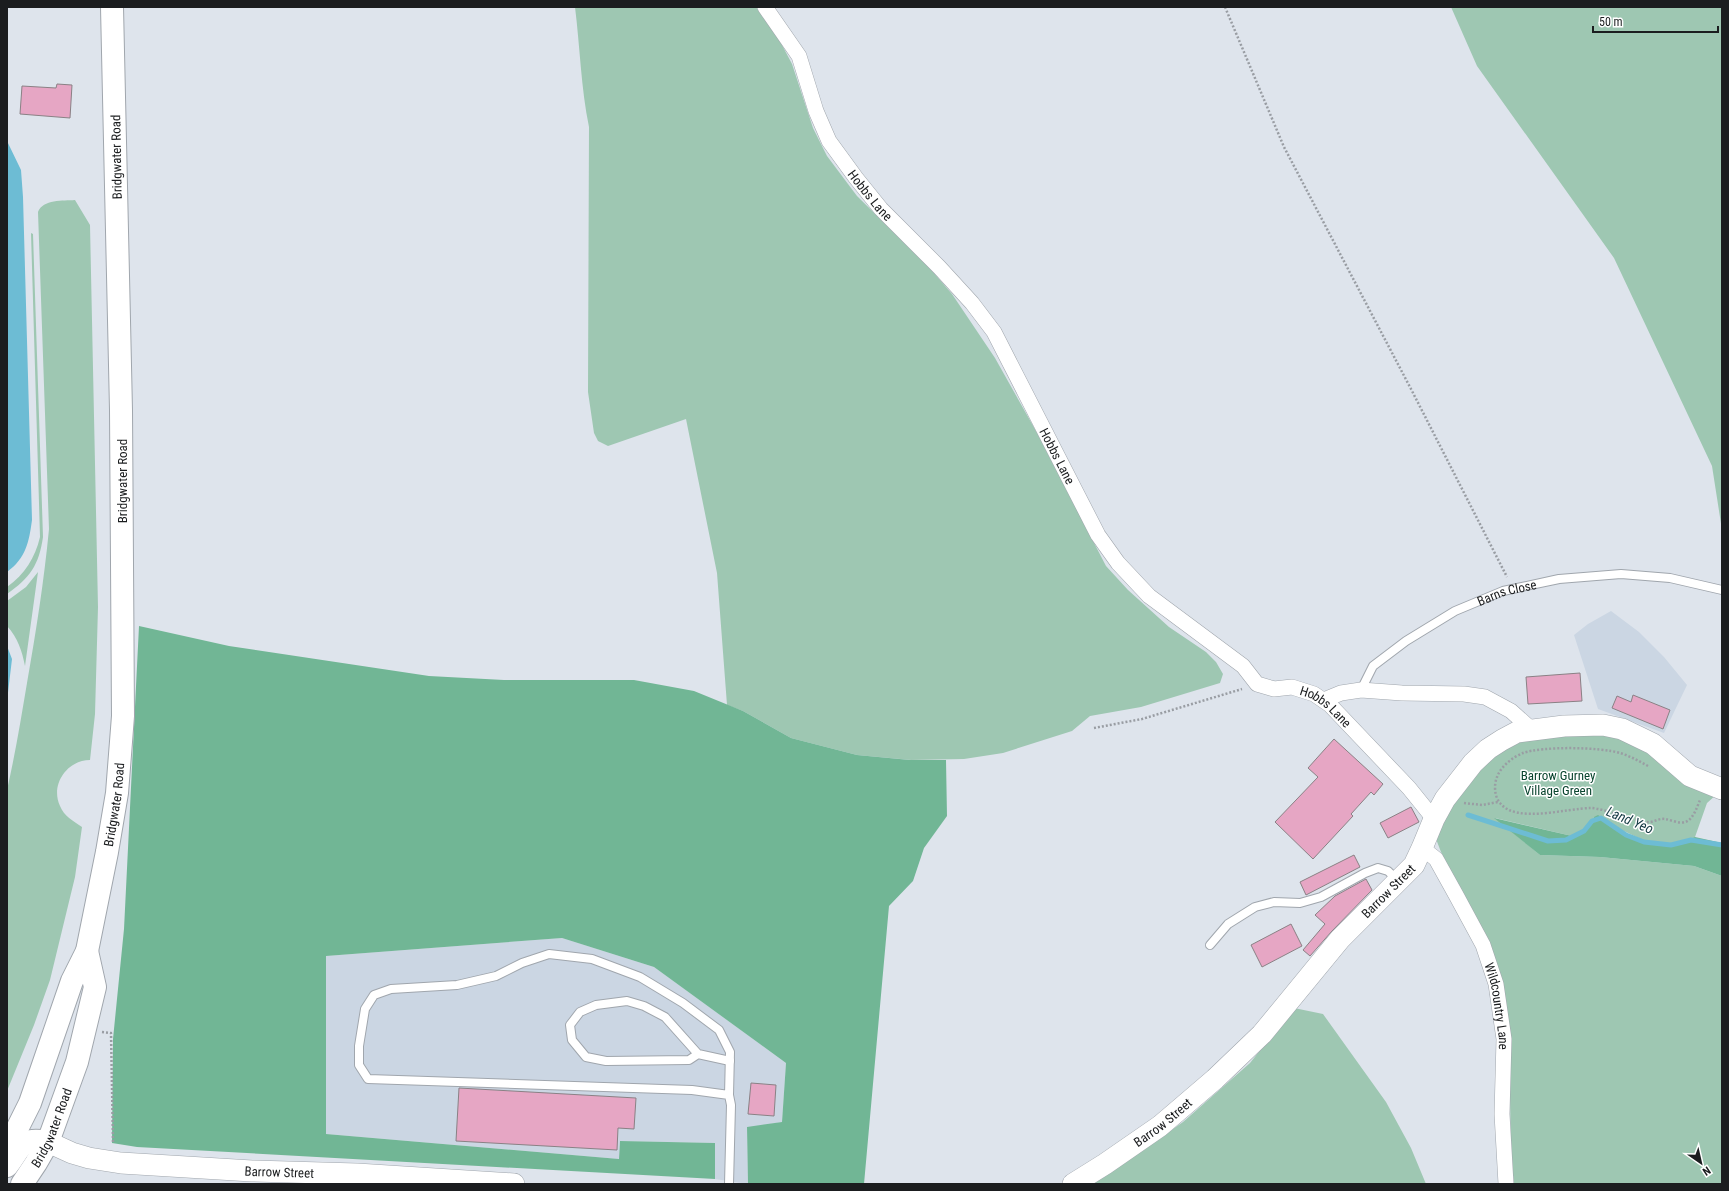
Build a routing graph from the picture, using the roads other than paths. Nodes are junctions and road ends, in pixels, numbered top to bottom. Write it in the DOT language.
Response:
graph roads {
  1 [pos="112,7"];
  2 [pos="765,7"];
  3 [pos="1722,590"];
  4 [pos="1361,690"];
  5 [pos="1324,700"];
  6 [pos="1531,730"];
  7 [pos="1706,792"];
  8 [pos="1434,819"];
  9 [pos="1422,848"];
  10 [pos="1398,882"];
  11 [pos="1210,945"];
  12 [pos="87,951"];
  13 [pos="72,981"];
  14 [pos="698,1054"];
  15 [pos="730,1062"];
  16 [pos="729,1096"];
  17 [pos="30,1103"];
  18 [pos="7,1126"];
  19 [pos="48,1142"];
  20 [pos="7,1149"];
  21 [pos="7,1166"];
  22 [pos="22,1184"];
  23 [pos="514,1184"];
  24 [pos="729,1184"];
  25 [pos="1073,1184"];
  26 [pos="1506,1184"];
  1 -- 12 [label="highway, Bridgwater Road"];
  2 -- 5 [label="street, Hobbs Lane"];
  3 -- 4 [label="lane, Barns Close"];
  4 -- 5 [label="street"];
  4 -- 6 [label="street"];
  5 -- 8 [label="street, Hobbs Lane"];
  6 -- 7 [label="main road, Barrow Street"];
  6 -- 8 [label="main road, Barrow Street"];
  8 -- 9 [label="main road, Barrow Street"];
  9 -- 10 [label="main road, Barrow Street"];
  9 -- 26 [label="street, Wildcountry Lane"];
  10 -- 11 [label="lane"];
  10 -- 25 [label="main road, Barrow Street"];
  12 -- 13 [label="highway, Bridgwater Road"];
  12 -- 19 [label="highway, Bridgwater Road"];
  13 -- 17 [label="highway, Bridgwater Road"];
  13 -- 18 [label="highway"];
  14 -- 14 [label="lane"];
  14 -- 15 [label="lane"];
  15 -- 16 [label="lane"];
  15 -- 16 [label="lane"];
  16 -- 24 [label="lane"];
  17 -- 19 [label="highway"];
  17 -- 20 [label="highway, Bridgwater Road"];
  19 -- 21 [label="highway"];
  19 -- 22 [label="highway, Bridgwater Road"];
  19 -- 23 [label="main road, Barrow Street"];
}
